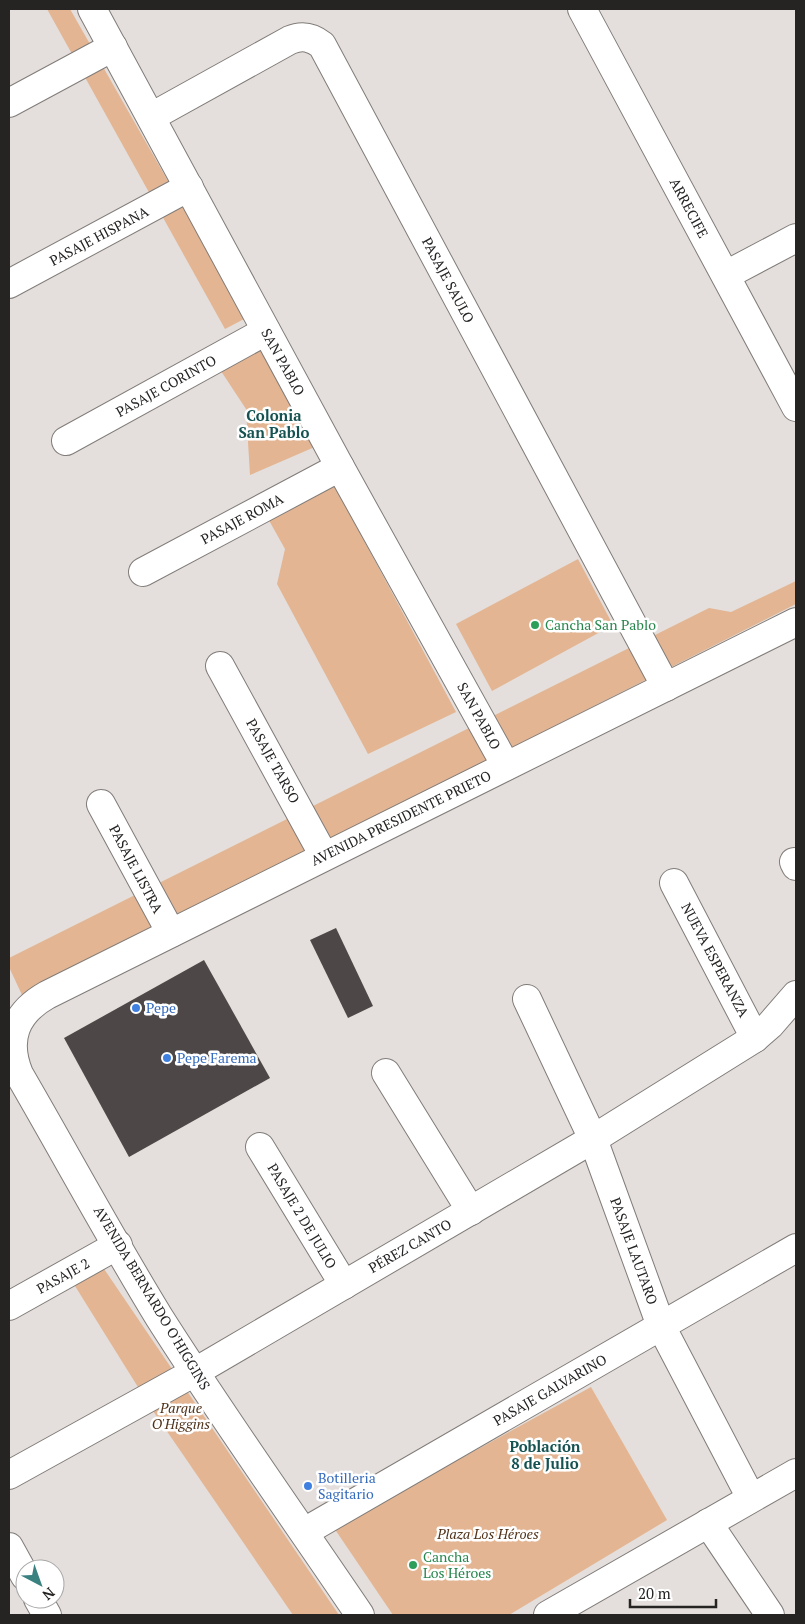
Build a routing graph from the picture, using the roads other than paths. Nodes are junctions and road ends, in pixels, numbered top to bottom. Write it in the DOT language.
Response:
graph roads {
  1 [pos="92,9"];
  2 [pos="582,9"];
  3 [pos="112,47"];
  4 [pos="9,102"];
  5 [pos="150,117"];
  6 [pos="188,187"];
  7 [pos="796,238"];
  8 [pos="726,275"];
  9 [pos="9,284"];
  10 [pos="266,331"];
  11 [pos="796,407"];
  12 [pos="66,441"];
  13 [pos="340,467"];
  14 [pos="144,572"];
  15 [pos="796,622"];
  16 [pos="220,666"];
  17 [pos="666,687"];
  18 [pos="506,766"];
  19 [pos="101,804"];
  20 [pos="324,856"];
  21 [pos="674,883"];
  22 [pos="170,933"];
  23 [pos="796,995"];
  24 [pos="527,998"];
  25 [pos="13,1023"];
  26 [pos="756,1038"];
  27 [pos="386,1073"];
  28 [pos="593,1140"];
  29 [pos="260,1147"];
  30 [pos="471,1211"];
  31 [pos="118,1245"];
  32 [pos="796,1248"];
  33 [pos="344,1285"];
  34 [pos="9,1306"];
  35 [pos="661,1326"];
  36 [pos="195,1372"];
  37 [pos="796,1473"];
  38 [pos="9,1475"];
  39 [pos="751,1498"];
  40 [pos="708,1523"];
  41 [pos="304,1532"];
  42 [pos="9,1547"];
  43 [pos="16,1559"];
  44 [pos="565,1611"];
  45 [pos="360,1615"];
  46 [pos="770,1615"];
  1 -- 3 [label="street, SAN PABLO"];
  2 -- 8 [label="street, ARRECIFE"];
  3 -- 4 [label="street"];
  3 -- 5 [label="street, SAN PABLO"];
  5 -- 6 [label="street, SAN PABLO"];
  5 -- 17 [label="street, PASAJE SAULO"];
  6 -- 9 [label="street, PASAJE HISPANA"];
  6 -- 10 [label="street, SAN PABLO"];
  7 -- 8 [label="street"];
  8 -- 11 [label="street, ARRECIFE"];
  10 -- 12 [label="street, PASAJE CORINTO"];
  10 -- 13 [label="street, SAN PABLO"];
  13 -- 14 [label="street, PASAJE ROMA"];
  13 -- 18 [label="street, SAN PABLO"];
  15 -- 17 [label="street, AVENIDA PRESIDENTE PRIETO"];
  16 -- 20 [label="street, PASAJE TARSO"];
  17 -- 18 [label="street, AVENIDA PRESIDENTE PRIETO"];
  18 -- 20 [label="street, AVENIDA PRESIDENTE PRIETO"];
  19 -- 22 [label="street, PASAJE LISTRA"];
  20 -- 22 [label="street, AVENIDA PRESIDENTE PRIETO"];
  21 -- 26 [label="street, NUEVA ESPERANZA"];
  22 -- 25 [label="street, AVENIDA PRESIDENTE PRIETO"];
  23 -- 26 [label="street, PÉREZ CANTO"];
  24 -- 28 [label="street, PASAJE LAUTARO"];
  25 -- 31 [label="street, AVENIDA BERNARDO O'HIGGINS"];
  26 -- 28 [label="street, PÉREZ CANTO"];
  27 -- 30 [label="street"];
  28 -- 30 [label="street, PÉREZ CANTO"];
  28 -- 35 [label="street, PASAJE LAUTARO"];
  29 -- 33 [label="street, PASAJE 2 DE JULIO"];
  30 -- 33 [label="street, PÉREZ CANTO"];
  31 -- 34 [label="street, PASAJE 2"];
  31 -- 36 [label="street, AVENIDA BERNARDO O'HIGGINS"];
  32 -- 35 [label="street, PASAJE GALVARINO"];
  33 -- 36 [label="street, PÉREZ CANTO"];
  35 -- 39 [label="street, PASAJE LAUTARO"];
  35 -- 41 [label="street, PASAJE GALVARINO"];
  36 -- 38 [label="street, PÉREZ CANTO"];
  36 -- 41 [label="street, AVENIDA BERNARDO O'HIGGINS"];
  37 -- 39 [label="street"];
  39 -- 40 [label="street"];
  40 -- 44 [label="street"];
  40 -- 46 [label="street"];
  41 -- 45 [label="street, AVENIDA BERNARDO O'HIGGINS"];
  42 -- 43 [label="street"];
}
